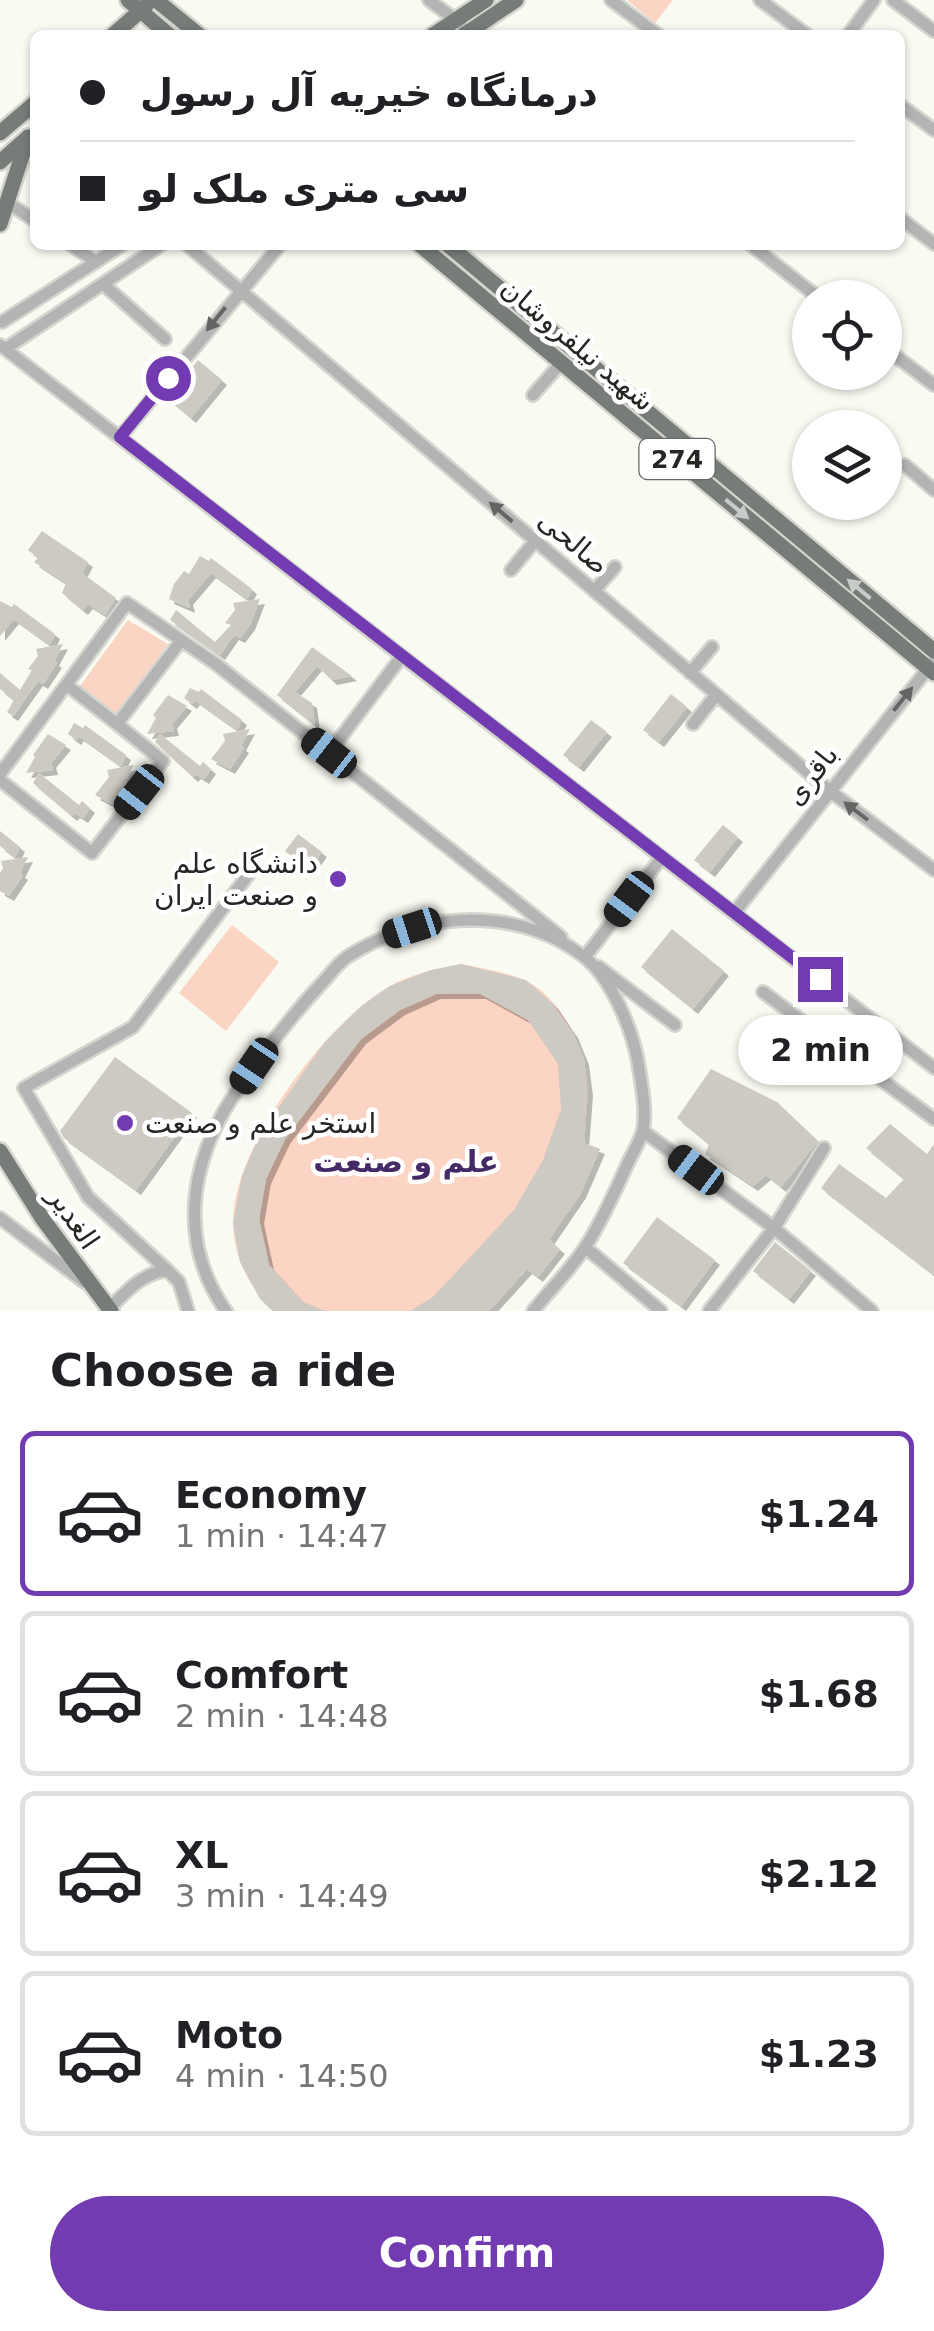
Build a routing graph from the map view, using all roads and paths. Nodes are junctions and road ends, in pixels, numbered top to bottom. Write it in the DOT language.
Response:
graph roads {
  1 [pos="430,0"];
  2 [pos="486,0"];
  3 [pos="516,0"];
  4 [pos="612,0"];
  5 [pos="760,0"];
  6 [pos="874,0"];
  7 [pos="892,0"];
  8 [pos="144,3"];
  9 [pos="173,14"];
  10 [pos="118,30"];
  11 [pos="157,30"];
  12 [pos="160,30"];
  13 [pos="193,30"];
  14 [pos="466,30"];
  15 [pos="651,30"];
  16 [pos="800,30"];
  17 [pos="852,30"];
  18 [pos="934,31"];
  19 [pos="30,107"];
  20 [pos="905,109"];
  21 [pos="934,130"];
  22 [pos="0,134"];
  23 [pos="30,136"];
  24 [pos="30,139"];
  25 [pos="0,162"];
  26 [pos="4,204"];
  27 [pos="30,217"];
  28 [pos="905,222"];
  29 [pos="0,224"];
  30 [pos="934,244"];
  31 [pos="78,250"];
  32 [pos="114,250"];
  33 [pos="154,250"];
  34 [pos="193,250"];
  35 [pos="276,250"];
  36 [pos="426,250"];
  37 [pos="454,250"];
  38 [pos="757,250"];
  39 [pos="96,262"];
  40 [pos="796,280"];
  41 [pos="103,284"];
  42 [pos="240,290"];
  43 [pos="2,322"];
  44 [pos="165,339"];
  45 [pos="3,347"];
  46 [pos="902,361"];
  47 [pos="561,362"];
  48 [pos="934,386"];
  49 [pos="532,395"];
  50 [pos="120,437"];
  51 [pos="905,465"];
  52 [pos="934,490"];
  53 [pos="535,541"];
  54 [pos="615,567"];
  55 [pos="512,570"];
  56 [pos="594,591"];
  57 [pos="180,642"];
  58 [pos="712,647"];
  59 [pos="934,651"];
  60 [pos="402,656"];
  61 [pos="932,668"];
  62 [pos="690,673"];
  63 [pos="68,685"];
  64 [pos="716,695"];
  65 [pos="117,724"];
  66 [pos="693,724"];
  67 [pos="329,753"];
  68 [pos="0,777"];
  69 [pos="830,791"];
  70 [pos="662,857"];
  71 [pos="934,870"];
  72 [pos="251,871"];
  73 [pos="734,913"];
  74 [pos="586,957"];
  75 [pos="763,992"];
  76 [pos="675,1025"];
  77 [pos="934,1068"];
  78 [pos="934,1119"];
  79 [pos="643,1130"];
  80 [pos="824,1148"];
  81 [pos="0,1151"];
  82 [pos="0,1218"];
  83 [pos="774,1228"];
  84 [pos="585,1248"];
  85 [pos="167,1270"];
  86 [pos="180,1282"];
  87 [pos="92,1288"];
  88 [pos="107,1309"];
  89 [pos="188,1311"];
  90 [pos="196,1311"];
  91 [pos="226,1311"];
  92 [pos="533,1311"];
  93 [pos="661,1311"];
  94 [pos="709,1311"];
  95 [pos="872,1311"];
  1 -- 14 [label="street"];
  2 -- 14 [label="main road"];
  3 -- 14 [label="main road"];
  4 -- 15 [label="street"];
  5 -- 16 [label="street"];
  6 -- 17 [label="street"];
  7 -- 18 [label="street"];
  8 -- 9 [label="main road"];
  8 -- 10 [label="main road"];
  8 -- 11 [label="main road"];
  9 -- 12 [label="main road"];
  9 -- 13 [label="main road"];
  19 -- 22 [label="main road"];
  20 -- 21 [label="street"];
  23 -- 25 [label="main road"];
  24 -- 26 [label="main road"];
  26 -- 27 [label="street"];
  26 -- 29 [label="main road"];
  28 -- 30 [label="street"];
  31 -- 39 [label="street"];
  32 -- 39 [label="street"];
  33 -- 41 [label="street"];
  34 -- 42 [label="street, صالحی"];
  35 -- 42 [label="street"];
  36 -- 47 [label="main road, شهید نیلفروشان / 274"];
  59 -- 37 [label="main road, شهید نیلفروشان / 274, one-way"];
  38 -- 40 [label="street"];
  39 -- 43 [label="street"];
  41 -- 44 [label="street"];
  41 -- 45 [label="street"];
  42 -- 50 [label="street, one-way"];
  53 -- 42 [label="street, صالحی, one-way"];
  45 -- 50 [label="street"];
  46 -- 48 [label="street"];
  47 -- 49 [label="street"];
  47 -- 61 [label="main road, شهید نیلفروشان / 274, one-way"];
  50 -- 60 [label="street"];
  51 -- 52 [label="street"];
  53 -- 55 [label="street"];
  53 -- 56 [label="street, صالحی"];
  54 -- 56 [label="street"];
  56 -- 62 [label="street, صالحی"];
  57 -- 63 [label="street"];
  57 -- 65 [label="street"];
  57 -- 67 [label="street"];
  58 -- 62 [label="street"];
  60 -- 67 [label="street"];
  60 -- 70 [label="street"];
  69 -- 61 [label="street, باقری, one-way"];
  62 -- 64 [label="street, صالحی"];
  63 -- 65 [label="street"];
  63 -- 68 [label="street"];
  64 -- 66 [label="street"];
  64 -- 69 [label="street, صالحی"];
  65 -- 68 [label="street"];
  67 -- 74 [label="street"];
  71 -- 69 [label="street, صالحی, one-way"];
  69 -- 73 [label="street, باقری"];
  70 -- 73 [label="street"];
  70 -- 74 [label="street"];
  72 -- 85 [label="street"];
  73 -- 77 [label="street"];
  74 -- 76 [label="street"];
  74 -- 79 [label="street"];
  74 -- 91 [label="street"];
  75 -- 78 [label="street"];
  79 -- 83 [label="street"];
  79 -- 84 [label="street"];
  80 -- 83 [label="street"];
  81 -- 87 [label="main road, الغدیر"];
  82 -- 87 [label="street"];
  83 -- 94 [label="street"];
  83 -- 95 [label="street"];
  84 -- 92 [label="street"];
  84 -- 93 [label="street"];
  85 -- 86 [label="street"];
  85 -- 88 [label="street"];
  86 -- 89 [label="street"];
  86 -- 90 [label="street"];
  87 -- 88 [label="main road, الغدیر"];
}
